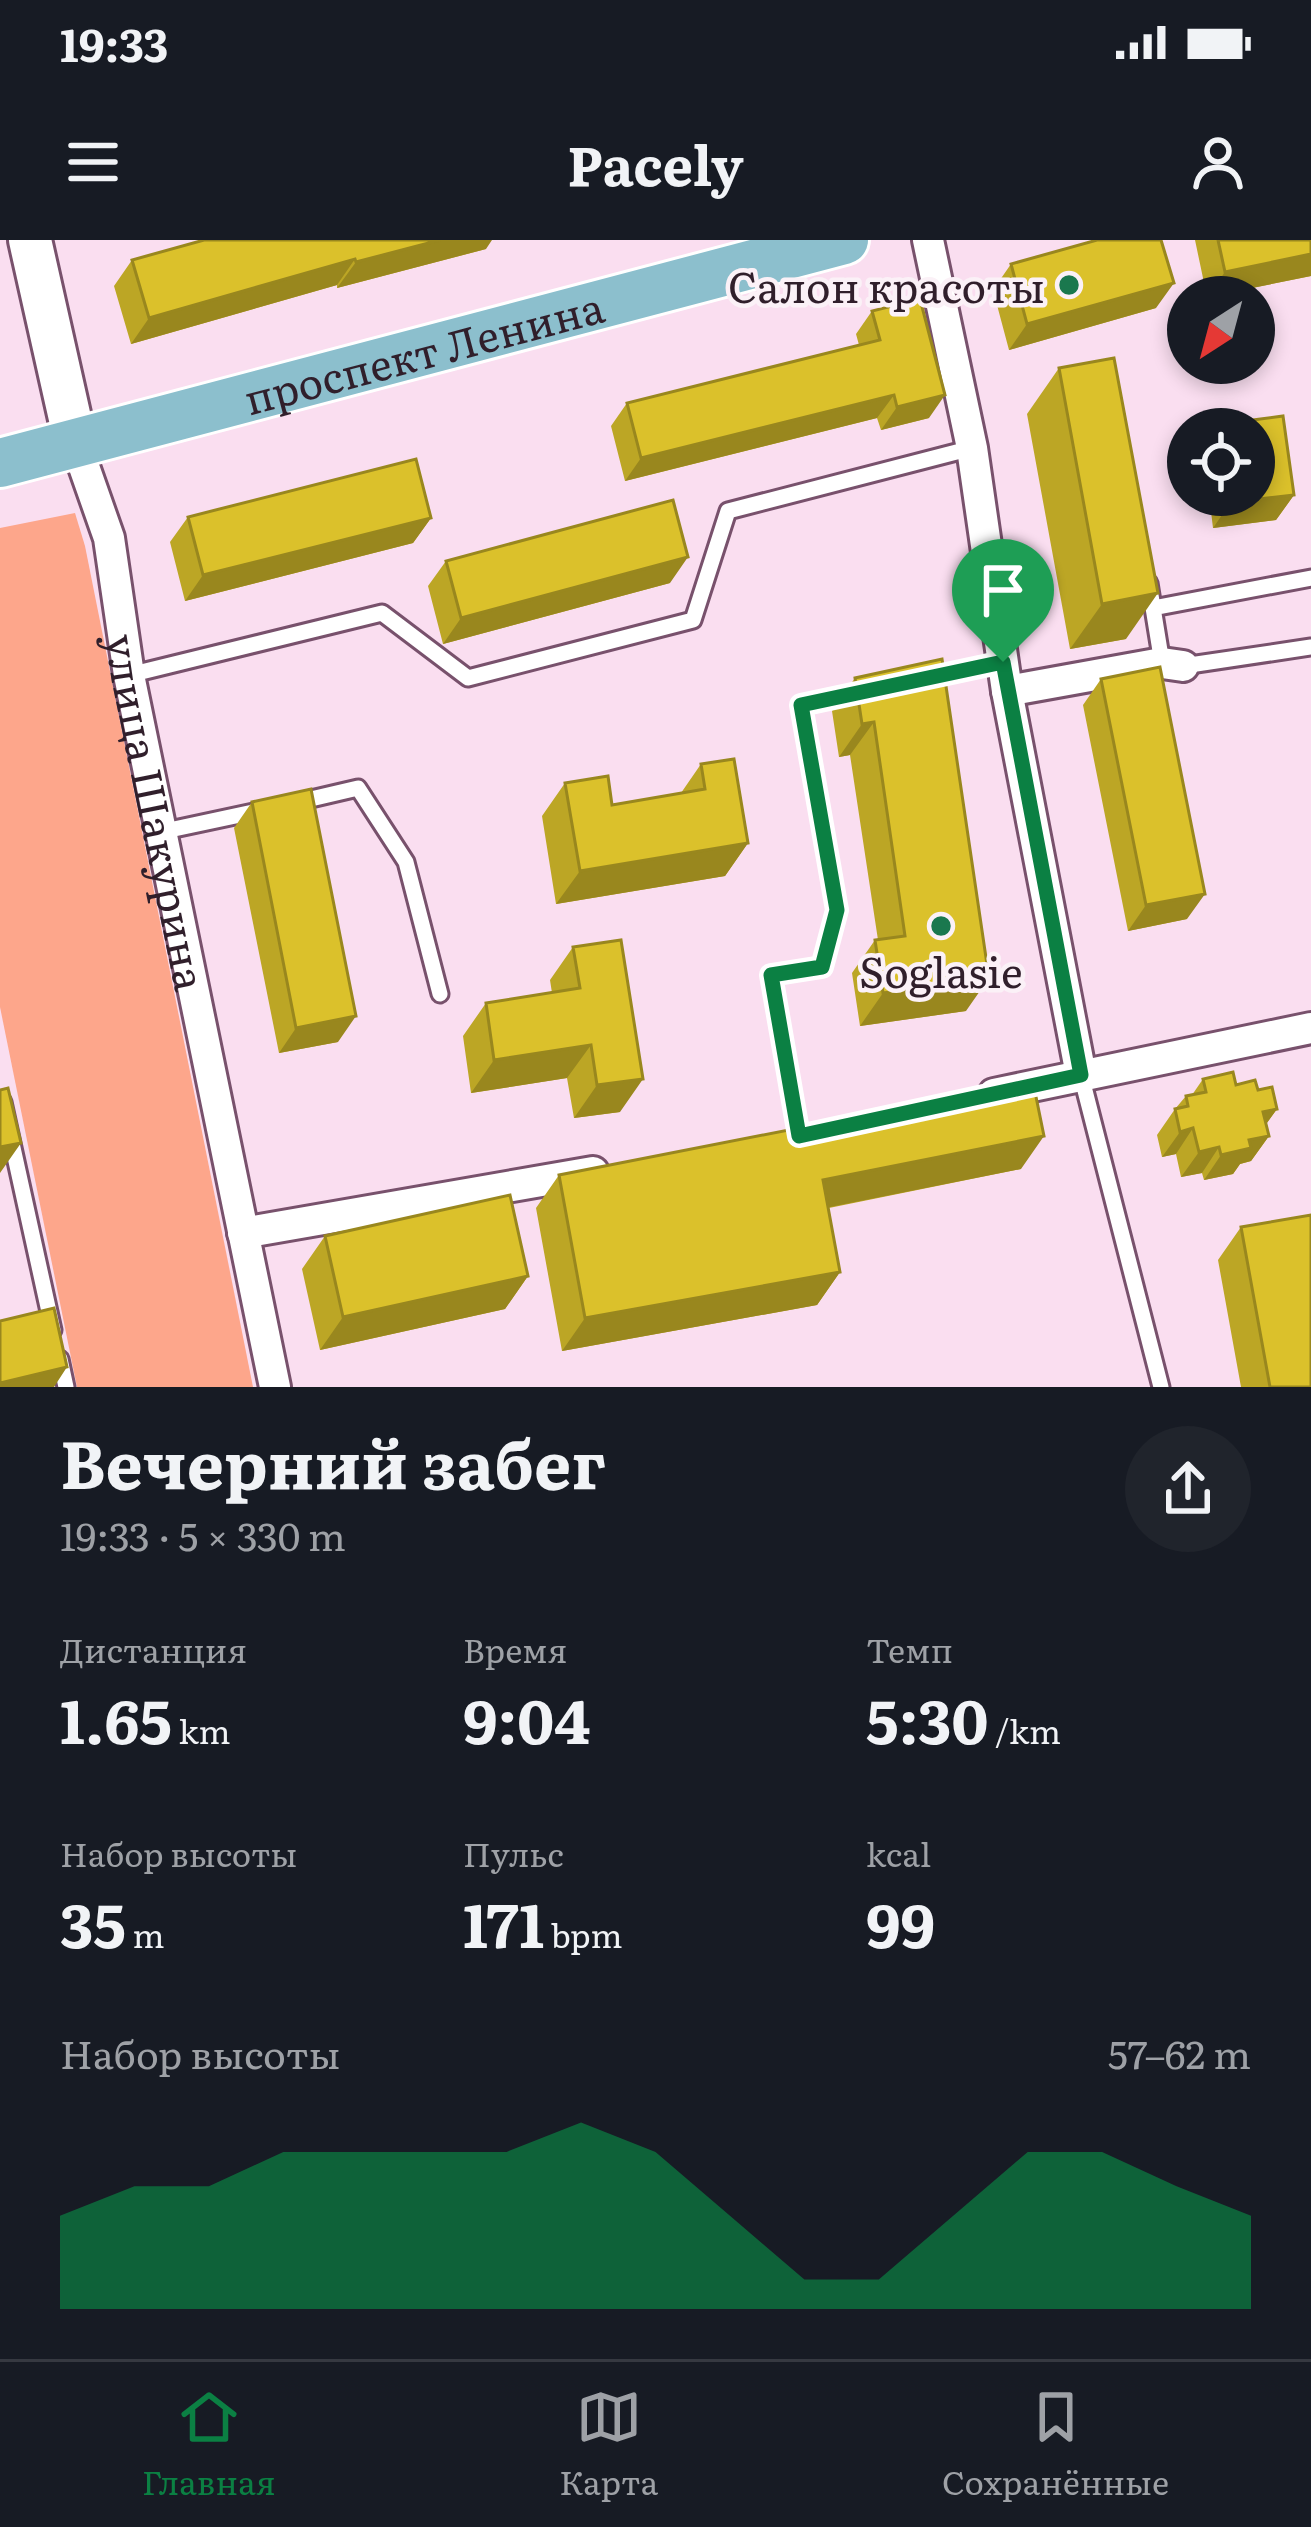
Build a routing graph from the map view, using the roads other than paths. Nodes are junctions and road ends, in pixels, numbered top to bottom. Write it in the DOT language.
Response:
graph roads {
  1 [pos="31,240"];
  2 [pos="844,240"];
  3 [pos="928,240"];
  4 [pos="75,441"];
  5 [pos="972,448"];
  6 [pos="0,463"];
  7 [pos="1147,566"];
  8 [pos="1311,578"];
  9 [pos="1153,608"];
  10 [pos="1311,647"];
  11 [pos="1172,665"];
  12 [pos="129,675"];
  13 [pos="1005,676"];
  14 [pos="913,681"];
  15 [pos="868,690"];
  16 [pos="160,832"];
  17 [pos="440,994"];
  18 [pos="1311,1028"];
  19 [pos="1081,1075"];
  20 [pos="973,1098"];
  21 [pos="0,1100"];
  22 [pos="799,1136"];
  23 [pos="614,1168"];
  24 [pos="243,1233"];
  25 [pos="66,1387"];
  26 [pos="275,1387"];
  27 [pos="1161,1387"];
  1 -- 4 [label="main road, улица Шакурина"];
  2 -- 4 [label="main road, проспект Ленина"];
  3 -- 5 [label="street"];
  4 -- 6 [label="main road, проспект Ленина"];
  4 -- 12 [label="street, улица Шакурина"];
  5 -- 12 [label="lane"];
  5 -- 13 [label="street"];
  7 -- 9 [label="lane"];
  8 -- 9 [label="lane"];
  9 -- 11 [label="lane"];
  10 -- 11 [label="lane"];
  11 -- 13 [label="street"];
  12 -- 16 [label="street, улица Шакурина"];
  13 -- 14 [label="lane"];
  13 -- 19 [label="street"];
  15 -- 22 [label="lane"];
  16 -- 17 [label="lane"];
  16 -- 24 [label="street, улица Шакурина"];
  18 -- 19 [label="street"];
  19 -- 20 [label="street"];
  19 -- 27 [label="lane"];
  21 -- 25 [label="lane"];
  23 -- 24 [label="street"];
  24 -- 26 [label="street, улица Шакурина"];
}
